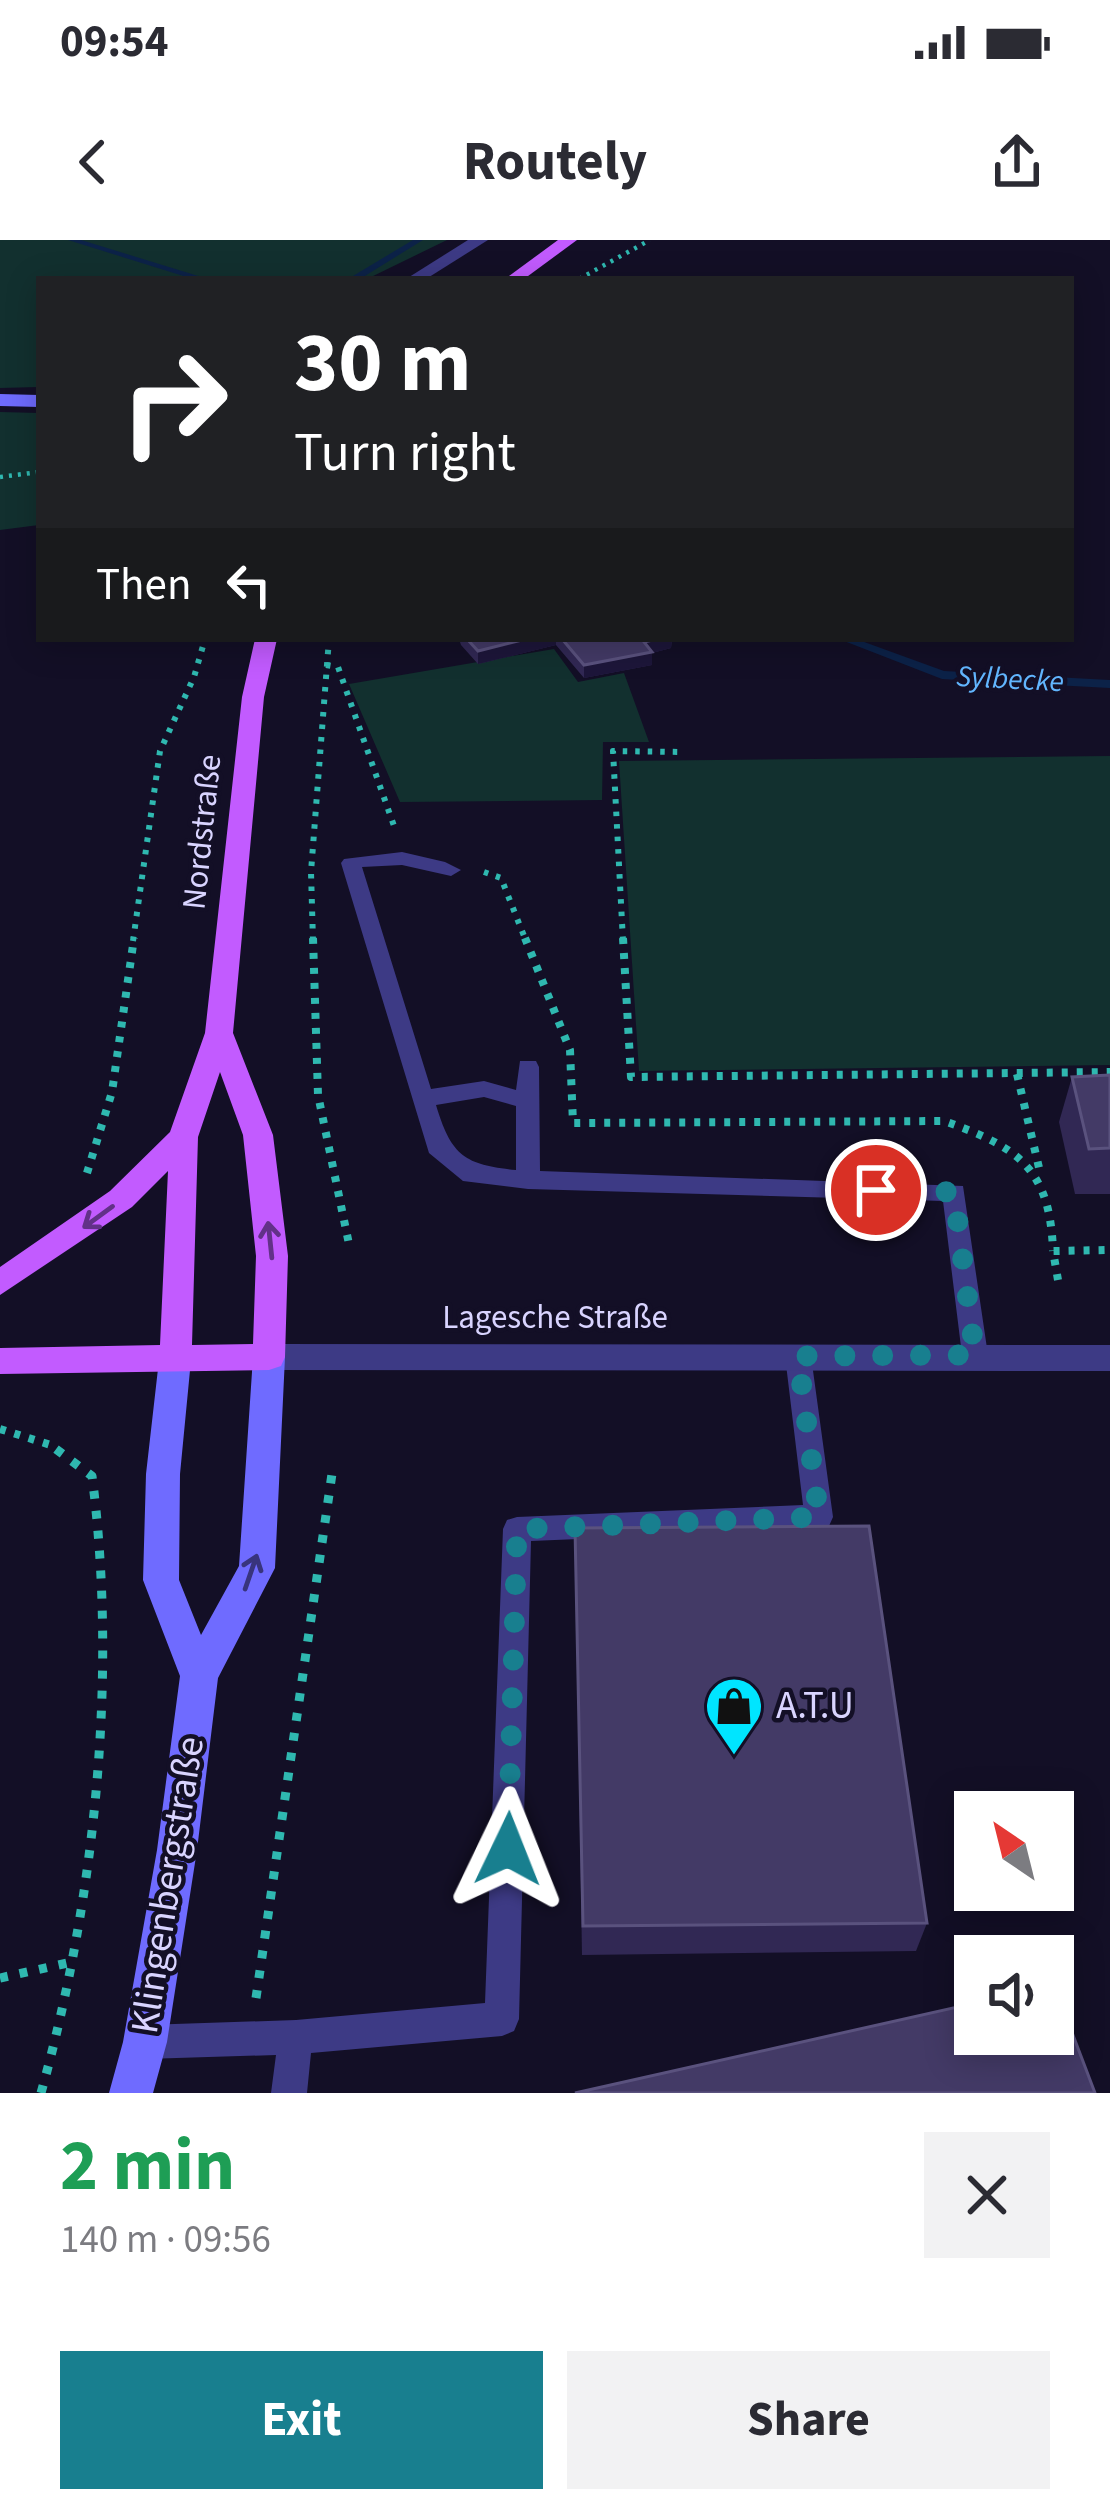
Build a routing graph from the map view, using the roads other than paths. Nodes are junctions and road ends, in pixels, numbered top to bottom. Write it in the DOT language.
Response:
graph roads {
  1 [pos="480,240"];
  2 [pos="569,240"];
  3 [pos="419,276"];
  4 [pos="517,276"];
  5 [pos="0,400"];
  6 [pos="36,401"];
  7 [pos="265,642"];
  8 [pos="452,870"];
  9 [pos="219,1033"];
  10 [pos="528,1067"];
  11 [pos="423,1099"];
  12 [pos="528,1101"];
  13 [pos="183,1137"];
  14 [pos="528,1180"];
  15 [pos="0,1282"];
  16 [pos="975,1355"];
  17 [pos="798,1356"];
  18 [pos="269,1357"];
  19 [pos="1110,1358"];
  20 [pos="175,1360"];
  21 [pos="0,1361"];
  22 [pos="199,1676"];
  23 [pos="296,2037"];
  24 [pos="146,2042"];
  25 [pos="131,2093"];
  26 [pos="290,2093"];
  1 -- 3 [label="street"];
  2 -- 4 [label="main road"];
  5 -- 6 [label="main road"];
  7 -- 9 [label="main road, Nordstraße"];
  8 -- 11 [label="lane"];
  9 -- 13 [label="main road, Nordstraße"];
  18 -- 9 [label="main road, Nordstraße, one-way"];
  10 -- 12 [label="lane"];
  11 -- 12 [label="lane"];
  11 -- 14 [label="lane"];
  12 -- 14 [label="lane"];
  13 -- 15 [label="main road, one-way"];
  13 -- 20 [label="main road, Nordstraße"];
  14 -- 16 [label="lane"];
  16 -- 17 [label="street, Lagesche Straße"];
  16 -- 19 [label="street, Lagesche Straße"];
  17 -- 18 [label="street, Lagesche Straße"];
  17 -- 23 [label="lane"];
  18 -- 20 [label="main road, Lagesche Straße"];
  22 -- 18 [label="main road, Klingenbergstraße, one-way"];
  20 -- 21 [label="main road, Lagesche Straße"];
  20 -- 22 [label="main road, Klingenbergstraße"];
  22 -- 24 [label="main road, Klingenbergstraße"];
  23 -- 24 [label="lane"];
  23 -- 26 [label="lane"];
  24 -- 25 [label="main road, Klingenbergstraße"];
}
